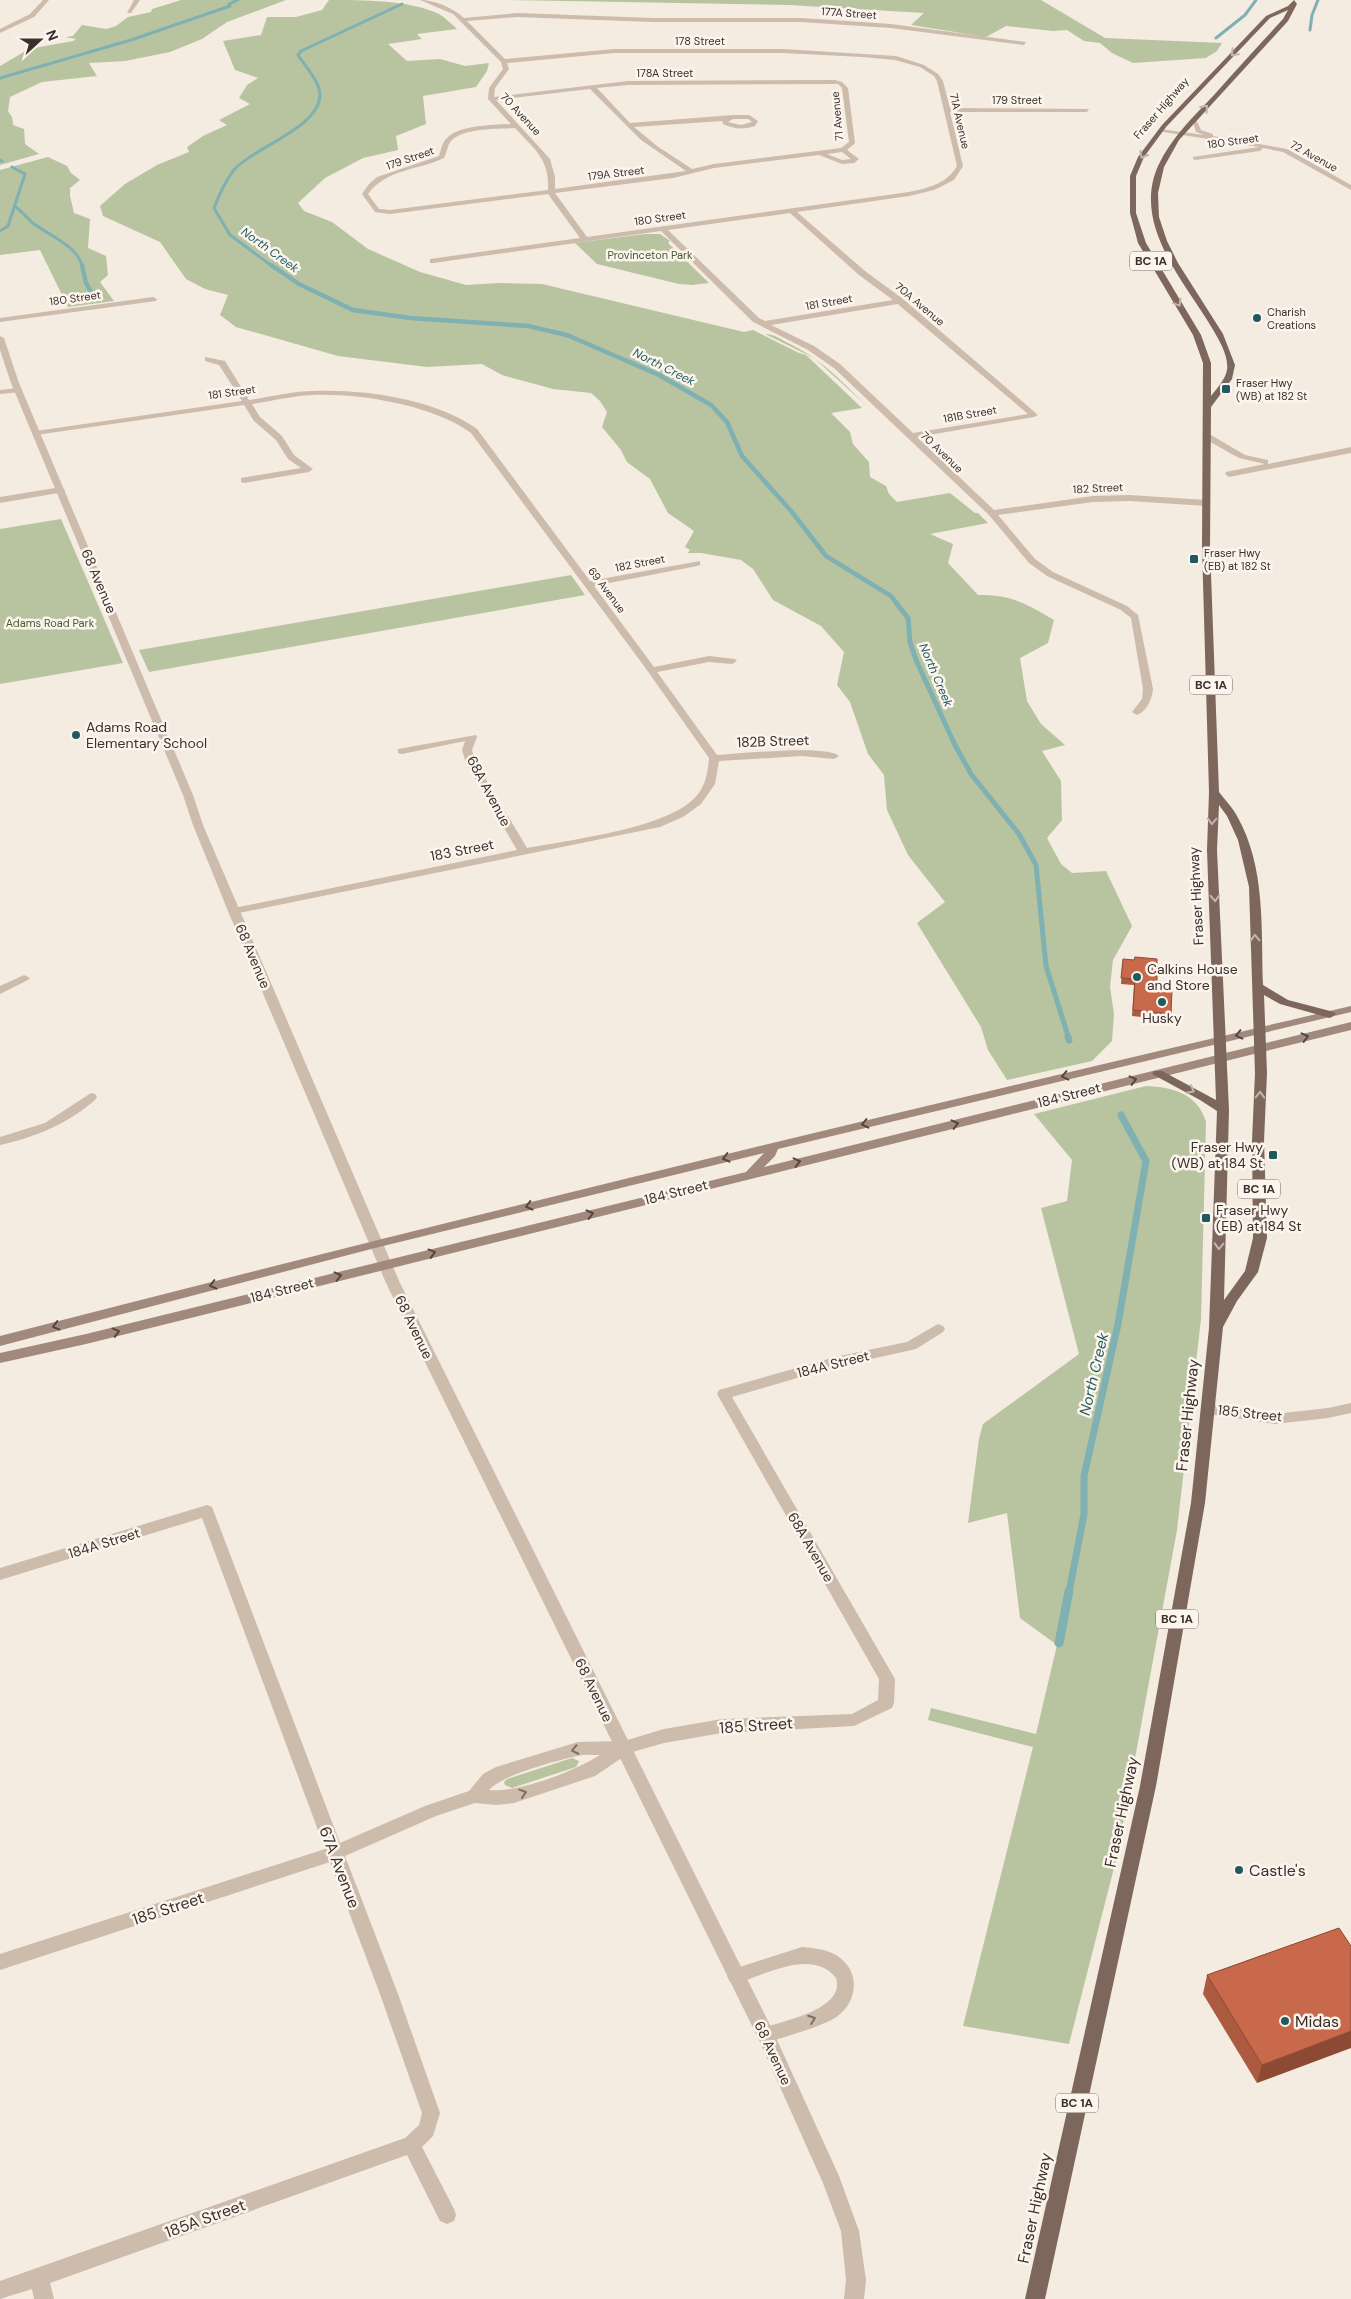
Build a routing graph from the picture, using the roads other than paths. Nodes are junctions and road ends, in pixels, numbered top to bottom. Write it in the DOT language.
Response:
graph roads {
  1 [pos="46,0"];
  2 [pos="137,0"];
  3 [pos="423,0"];
  4 [pos="1295,1"];
  5 [pos="129,12"];
  6 [pos="462,20"];
  7 [pos="0,31"];
  8 [pos="1024,43"];
  9 [pos="896,58"];
  10 [pos="504,61"];
  11 [pos="840,83"];
  12 [pos="590,86"];
  13 [pos="491,99"];
  14 [pos="948,110"];
  15 [pos="1087,110"];
  16 [pos="726,119"];
  17 [pos="1194,120"];
  18 [pos="630,125"];
  19 [pos="517,126"];
  20 [pos="1160,131"];
  21 [pos="1180,134"];
  22 [pos="1235,141"];
  23 [pos="1274,147"];
  24 [pos="843,150"];
  25 [pos="820,153"];
  26 [pos="1195,158"];
  27 [pos="692,172"];
  28 [pos="1351,188"];
  29 [pos="550,192"];
  30 [pos="890,197"];
  31 [pos="792,211"];
  32 [pos="390,212"];
  33 [pos="663,229"];
  34 [pos="585,240"];
  35 [pos="433,261"];
  36 [pos="154,299"];
  37 [pos="900,301"];
  38 [pos="0,320"];
  39 [pos="763,324"];
  40 [pos="0,338"];
  41 [pos="208,359"];
  42 [pos="18,390"];
  43 [pos="0,392"];
  44 [pos="245,402"];
  45 [pos="1208,407"];
  46 [pos="432,409"];
  47 [pos="1034,415"];
  48 [pos="36,433"];
  49 [pos="910,436"];
  50 [pos="1208,437"];
  51 [pos="1351,450"];
  52 [pos="1278,463"];
  53 [pos="1229,474"];
  54 [pos="244,480"];
  55 [pos="61,490"];
  56 [pos="0,500"];
  57 [pos="1207,504"];
  58 [pos="992,513"];
  59 [pos="697,564"];
  60 [pos="588,584"];
  61 [pos="732,661"];
  62 [pos="651,670"];
  63 [pos="1137,712"];
  64 [pos="402,751"];
  65 [pos="834,756"];
  66 [pos="714,758"];
  67 [pos="1214,792"];
  68 [pos="524,854"];
  69 [pos="234,911"];
  70 [pos="24,978"];
  71 [pos="1257,986"];
  72 [pos="0,990"];
  73 [pos="1351,1009"];
  74 [pos="1330,1014"];
  75 [pos="1351,1026"];
  76 [pos="1258,1031"];
  77 [pos="1220,1040"];
  78 [pos="1260,1049"];
  79 [pos="1221,1058"];
  80 [pos="1158,1074"];
  81 [pos="91,1097"];
  82 [pos="1222,1110"];
  83 [pos="0,1141"];
  84 [pos="773,1146"];
  85 [pos="750,1174"];
  86 [pos="376,1244"];
  87 [pos="385,1265"];
  88 [pos="1216,1328"];
  89 [pos="938,1329"];
  90 [pos="0,1341"];
  91 [pos="0,1358"];
  92 [pos="724,1394"];
  93 [pos="1351,1408"];
  94 [pos="1208,1409"];
  95 [pos="207,1511"];
  96 [pos="0,1574"];
  97 [pos="886,1703"];
  98 [pos="624,1748"];
  99 [pos="475,1796"];
  100 [pos="335,1853"];
  101 [pos="0,1962"];
  102 [pos="736,1976"];
  103 [pos="766,2036"];
  104 [pos="411,2145"];
  105 [pos="447,2215"];
  106 [pos="40,2278"];
  107 [pos="0,2291"];
  108 [pos="44,2299"];
  109 [pos="854,2299"];
  110 [pos="1035,2299"];
  1 -- 7 [label="street"];
  2 -- 5 [label="street"];
  3 -- 6 [label="street"];
  17 -- 4 [label="main road, Fraser Highway / BC 1A, one-way"];
  4 -- 20 [label="main road, Fraser Highway / BC 1A, one-way"];
  6 -- 8 [label="street, 177A Street"];
  6 -- 10 [label="street"];
  9 -- 10 [label="street, 178 Street"];
  9 -- 14 [label="street, 71A Avenue"];
  10 -- 13 [label="street, 70 Avenue"];
  11 -- 12 [label="street, 178A Street"];
  11 -- 24 [label="street, 71 Avenue"];
  12 -- 13 [label="street, 178A Street"];
  12 -- 18 [label="street"];
  13 -- 19 [label="street, 70 Avenue"];
  14 -- 15 [label="street, 179 Street"];
  14 -- 30 [label="street, 71A Avenue"];
  16 -- 18 [label="street"];
  17 -- 21 [label="main road, Fraser Highway / BC 1A"];
  17 -- 22 [label="street, 72 Avenue"];
  18 -- 27 [label="street"];
  19 -- 29 [label="street, 70 Avenue"];
  19 -- 32 [label="street, 179 Street"];
  20 -- 21 [label="street, 72 Avenue"];
  20 -- 45 [label="main road, Fraser Highway / BC 1A, one-way"];
  21 -- 22 [label="street, 72 Avenue"];
  21 -- 45 [label="main road, Fraser Highway / BC 1A"];
  22 -- 23 [label="street, 72 Avenue"];
  23 -- 26 [label="street, 180 Street"];
  23 -- 28 [label="street, 72 Avenue"];
  24 -- 25 [label="street, 179A Street"];
  24 -- 25 [label="street, 71 Avenue"];
  25 -- 27 [label="street, 179A Street"];
  27 -- 29 [label="street, 179A Street"];
  29 -- 32 [label="street, 179A Street"];
  29 -- 34 [label="street"];
  30 -- 31 [label="street, 180 Street"];
  31 -- 33 [label="street, 180 Street"];
  31 -- 37 [label="street, 70A Avenue"];
  33 -- 34 [label="street, 180 Street"];
  33 -- 39 [label="street, 70 Avenue"];
  34 -- 35 [label="street, 180 Street"];
  36 -- 38 [label="street, 180 Street"];
  37 -- 39 [label="street, 181 Street"];
  37 -- 47 [label="street, 70A Avenue"];
  39 -- 49 [label="street, 70 Avenue"];
  40 -- 42 [label="street, 68 Avenue"];
  41 -- 44 [label="street"];
  42 -- 43 [label="street"];
  42 -- 48 [label="street, 68 Avenue"];
  44 -- 46 [label="street, 181 Street"];
  44 -- 48 [label="street, 181 Street"];
  44 -- 54 [label="street"];
  45 -- 50 [label="main road, Fraser Highway / BC 1A"];
  46 -- 60 [label="street, 69 Avenue"];
  47 -- 49 [label="street, 181B Street"];
  48 -- 55 [label="street, 68 Avenue"];
  49 -- 58 [label="street, 70 Avenue"];
  50 -- 52 [label="street"];
  50 -- 57 [label="main road, Fraser Highway / BC 1A"];
  51 -- 52 [label="street"];
  52 -- 53 [label="street"];
  55 -- 56 [label="street"];
  55 -- 69 [label="street, 68 Avenue"];
  57 -- 58 [label="street, 182 Street"];
  57 -- 67 [label="main road, Fraser Highway / BC 1A"];
  58 -- 63 [label="street, 70 Avenue"];
  59 -- 60 [label="street, 182 Street"];
  60 -- 62 [label="street, 69 Avenue"];
  61 -- 62 [label="street"];
  62 -- 66 [label="street, 69 Avenue"];
  64 -- 68 [label="street, 68A Avenue"];
  65 -- 66 [label="street, 182B Street"];
  66 -- 68 [label="street, 183 Street"];
  71 -- 67 [label="main road, Fraser Highway / BC 1A, one-way"];
  67 -- 77 [label="main road, Fraser Highway / BC 1A, one-way"];
  68 -- 69 [label="street, 183 Street"];
  69 -- 86 [label="street, 68 Avenue"];
  70 -- 72 [label="street"];
  71 -- 74 [label="main road"];
  71 -- 76 [label="main road, Fraser Highway / BC 1A"];
  73 -- 74 [label="main road, 184 Street"];
  74 -- 76 [label="main road, 184 Street"];
  78 -- 75 [label="main road, 184 Street, one-way"];
  76 -- 77 [label="main road, 184 Street, one-way"];
  76 -- 78 [label="main road, Fraser Highway / BC 1A"];
  77 -- 79 [label="main road, Fraser Highway / BC 1A"];
  77 -- 84 [label="main road, 184 Street, one-way"];
  78 -- 79 [label="main road, 184 Street"];
  88 -- 78 [label="main road, Fraser Highway / BC 1A, one-way"];
  79 -- 80 [label="main road, 184 Street"];
  79 -- 82 [label="main road, Fraser Highway / BC 1A"];
  80 -- 82 [label="main road, one-way"];
  85 -- 80 [label="main road, 184 Street, one-way"];
  81 -- 83 [label="street"];
  82 -- 88 [label="main road, Fraser Highway / BC 1A, one-way"];
  84 -- 85 [label="main road"];
  84 -- 86 [label="main road, 184 Street, one-way"];
  87 -- 85 [label="main road, 184 Street, one-way"];
  86 -- 87 [label="street, 68 Avenue"];
  86 -- 90 [label="main road, 184 Street, one-way"];
  91 -- 87 [label="main road, 184 Street, one-way"];
  87 -- 98 [label="street, 68 Avenue"];
  88 -- 94 [label="main road, Fraser Highway / BC 1A"];
  89 -- 92 [label="street, 184A Street"];
  92 -- 97 [label="street, 68A Avenue"];
  93 -- 94 [label="street, 185 Street"];
  94 -- 110 [label="main road, Fraser Highway / BC 1A"];
  95 -- 96 [label="street, 184A Street"];
  95 -- 100 [label="street, 67A Avenue"];
  97 -- 98 [label="street, 185 Street"];
  99 -- 98 [label="street, 185 Street, one-way"];
  98 -- 99 [label="street, 185 Street, one-way"];
  98 -- 102 [label="street, 68 Avenue"];
  99 -- 100 [label="street, 185 Street"];
  100 -- 101 [label="street, 185 Street"];
  100 -- 104 [label="street, 67A Avenue"];
  102 -- 103 [label="street, 68 Avenue"];
  103 -- 102 [label="street, one-way"];
  103 -- 109 [label="street, 68 Avenue"];
  104 -- 105 [label="street"];
  104 -- 106 [label="street, 185A Street"];
  106 -- 107 [label="street, 185A Street"];
  106 -- 108 [label="street"];
}
